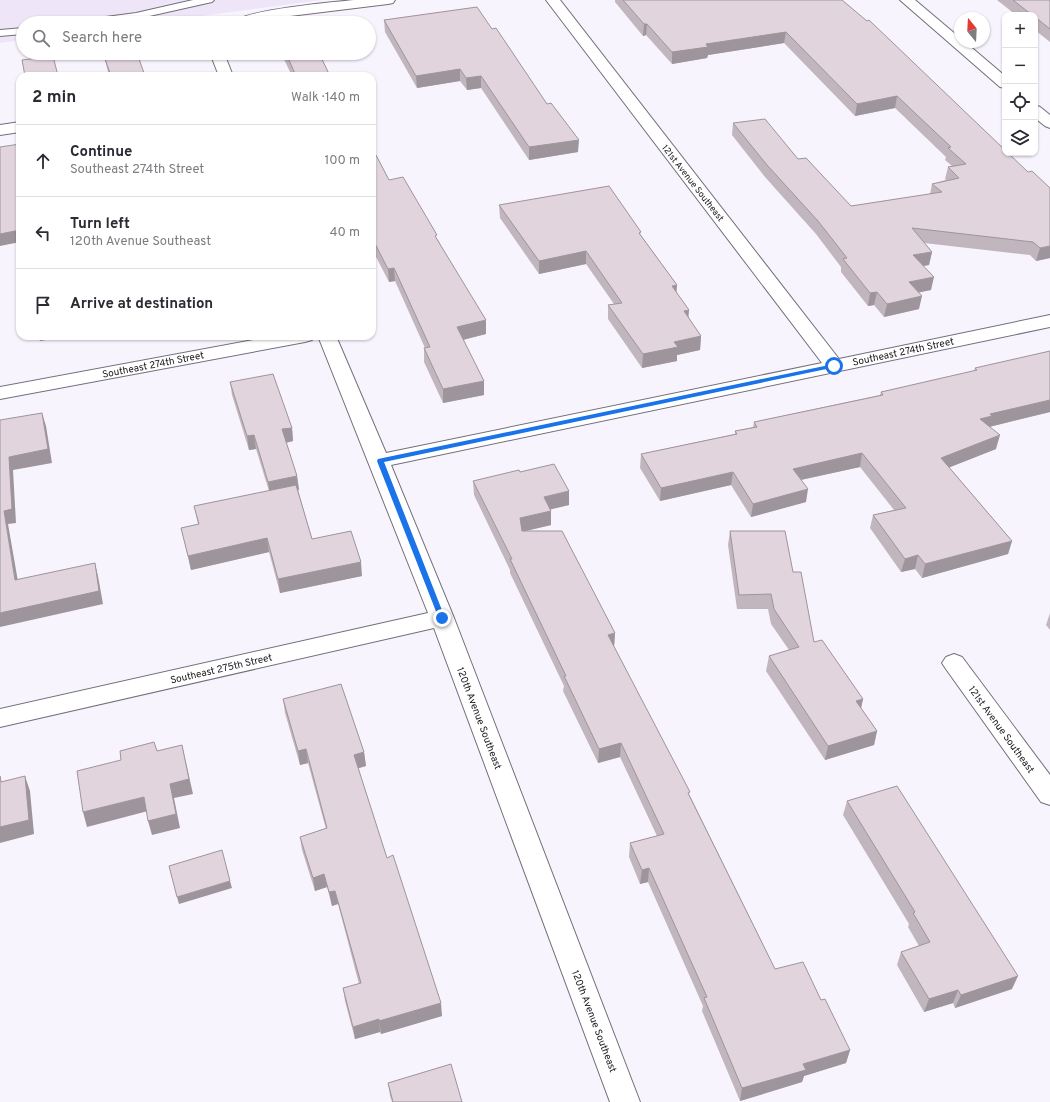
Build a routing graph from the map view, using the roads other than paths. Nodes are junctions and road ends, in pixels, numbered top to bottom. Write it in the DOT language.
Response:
graph roads {
  1 [pos="208,0"];
  2 [pos="388,0"];
  3 [pos="553,0"];
  4 [pos="907,0"];
  5 [pos="136,16"];
  6 [pos="267,16"];
  7 [pos="16,32"];
  8 [pos="0,33"];
  9 [pos="219,60"];
  10 [pos="224,72"];
  11 [pos="1002,81"];
  12 [pos="1038,113"];
  13 [pos="1050,123"];
  14 [pos="16,128"];
  15 [pos="0,130"];
  16 [pos="1050,321"];
  17 [pos="284,340"];
  18 [pos="329,340"];
  19 [pos="834,366"];
  20 [pos="0,393"];
  21 [pos="380,461"];
  22 [pos="442,618"];
  23 [pos="954,663"];
  24 [pos="0,718"];
  25 [pos="1050,795"];
  26 [pos="626,1102"];
  1 -- 5 [label="lane"];
  2 -- 6 [label="street"];
  3 -- 19 [label="street, 121st Avenue Southeast"];
  4 -- 11 [label="street"];
  7 -- 8 [label="lane"];
  9 -- 10 [label="street"];
  12 -- 13 [label="street"];
  14 -- 15 [label="street"];
  16 -- 19 [label="street, Southeast 274th Street"];
  17 -- 20 [label="street, Southeast 274th Street"];
  18 -- 21 [label="street, 120th Avenue Southeast"];
  19 -- 21 [label="street, Southeast 274th Street"];
  21 -- 22 [label="street, 120th Avenue Southeast"];
  22 -- 24 [label="street, Southeast 275th Street"];
  22 -- 26 [label="street, 120th Avenue Southeast"];
  23 -- 25 [label="street, 121st Avenue Southeast"];
}
